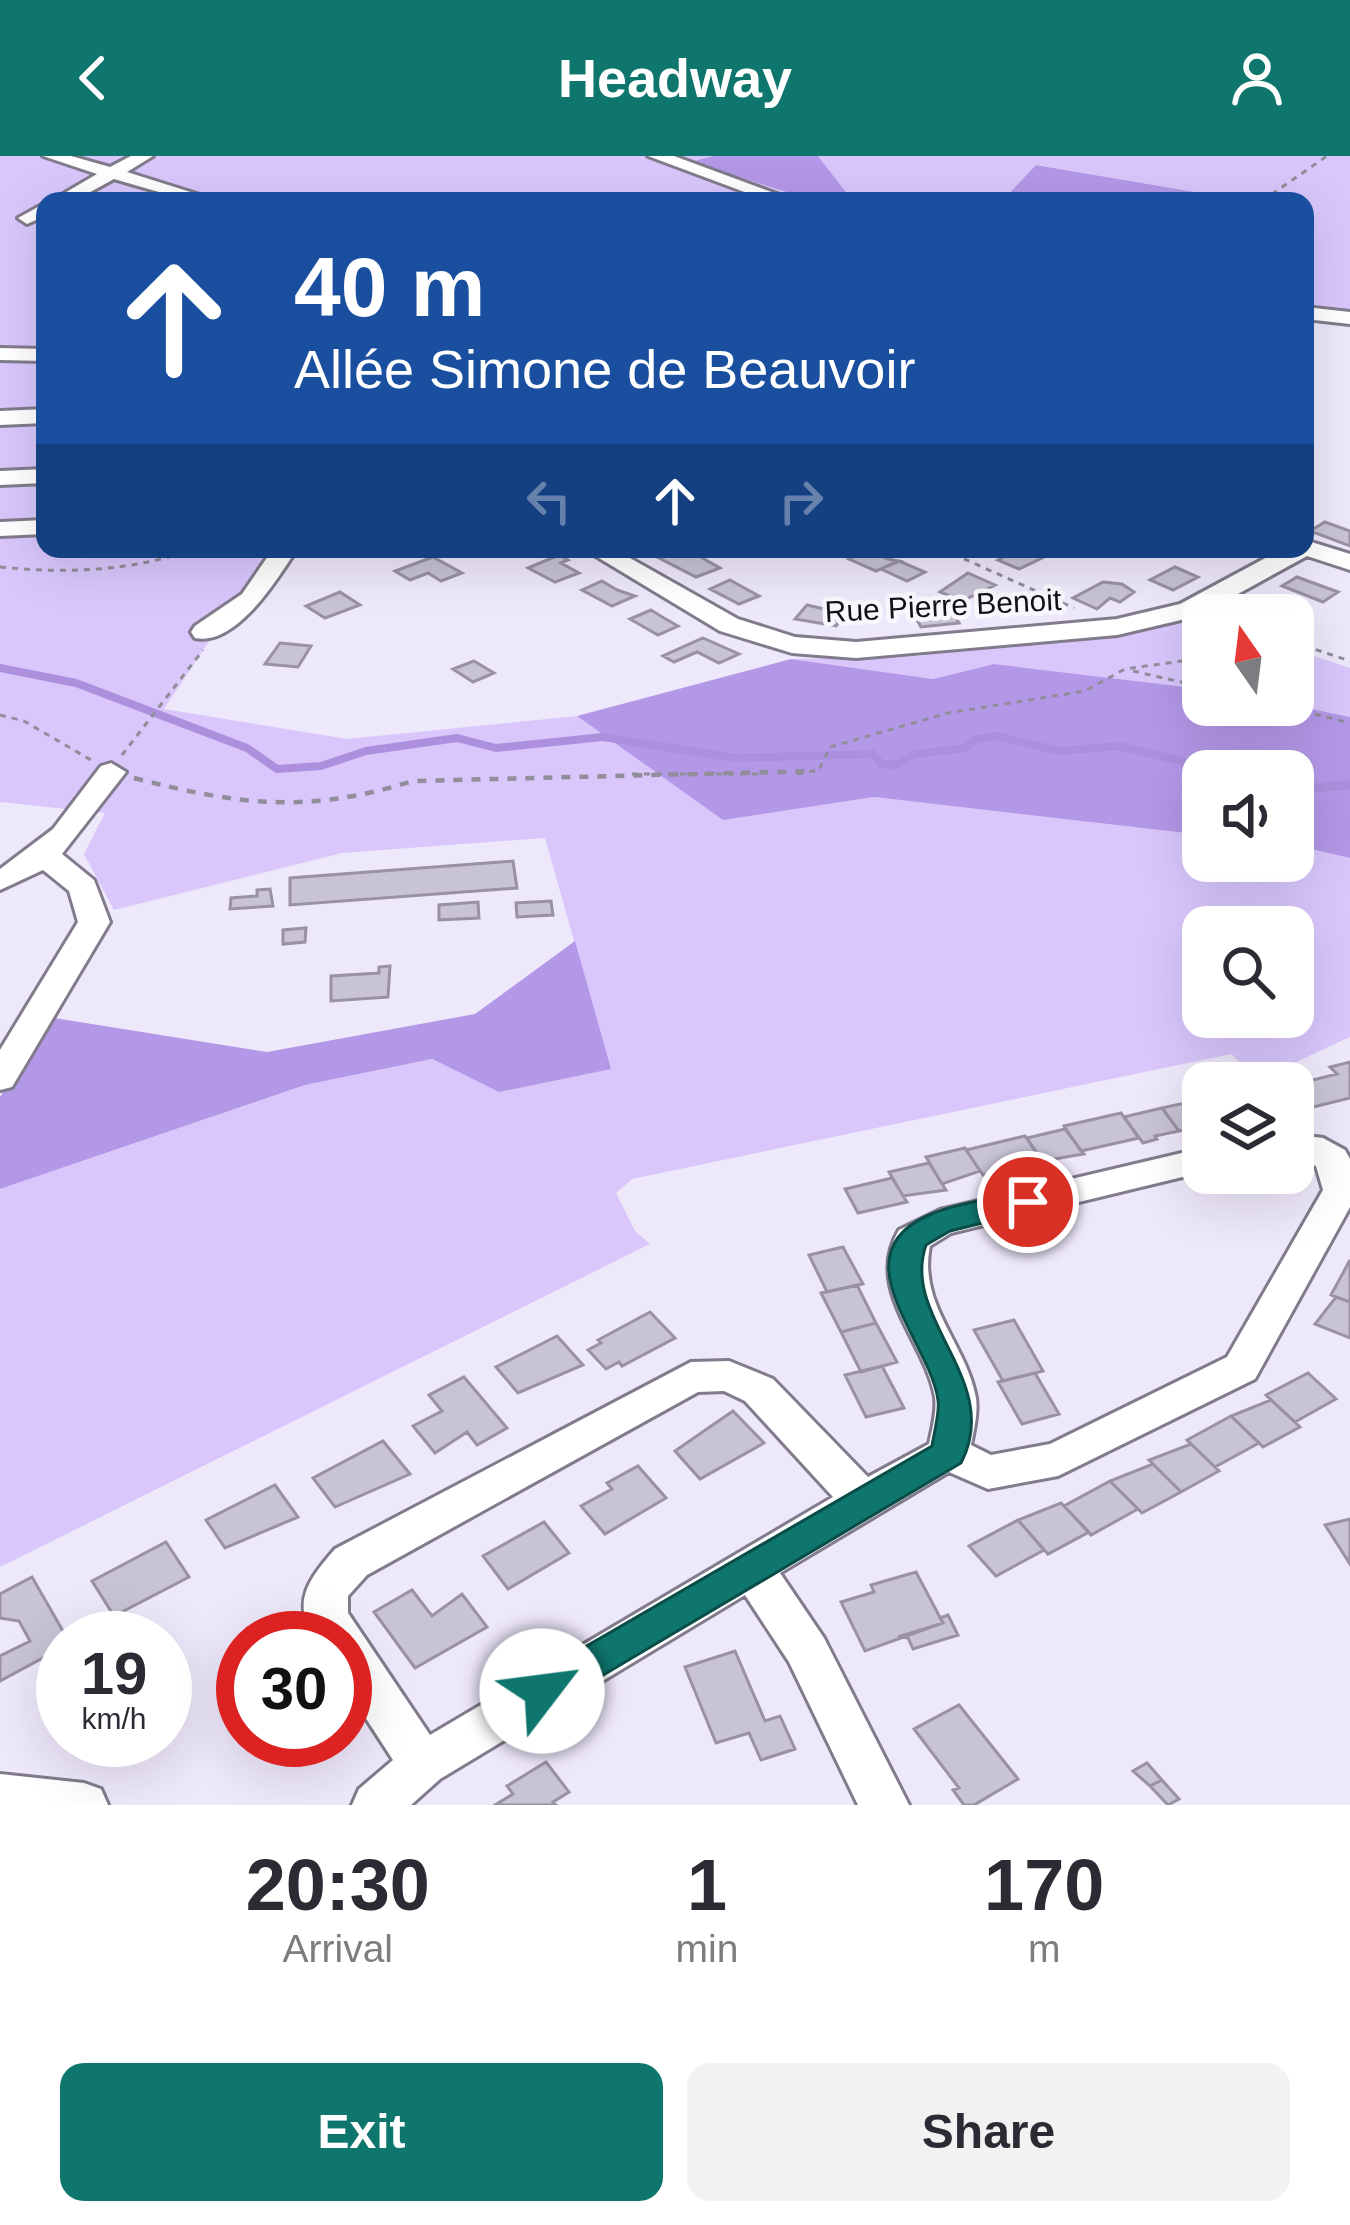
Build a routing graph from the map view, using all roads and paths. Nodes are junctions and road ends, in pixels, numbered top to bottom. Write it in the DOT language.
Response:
graph roads {
  1 [pos="52,156"];
  2 [pos="144,156"];
  3 [pos="657,156"];
  4 [pos="1328,156"];
  5 [pos="112,173"];
  6 [pos="77,192"];
  7 [pos="178,192"];
  8 [pos="761,192"];
  9 [pos="1275,192"];
  10 [pos="1314,314"];
  11 [pos="1350,318"];
  12 [pos="0,354"];
  13 [pos="36,355"];
  14 [pos="36,416"];
  15 [pos="0,418"];
  16 [pos="36,476"];
  17 [pos="0,478"];
  18 [pos="36,527"];
  19 [pos="0,529"];
  20 [pos="1314,551"];
  21 [pos="167,558"];
  22 [pos="279,558"];
  23 [pos="612,558"];
  24 [pos="962,558"];
  25 [pos="1285,558"];
  26 [pos="1350,562"];
  27 [pos="0,567"];
  28 [pos="1117,627"];
  29 [pos="204,632"];
  30 [pos="1314,649"];
  31 [pos="1182,661"];
  32 [pos="1350,661"];
  33 [pos="1125,669"];
  34 [pos="1182,682"];
  35 [pos="1314,714"];
  36 [pos="0,715"];
  37 [pos="1350,723"];
  38 [pos="111,772"];
  39 [pos="44,855"];
  40 [pos="0,881"];
  41 [pos="0,1078"];
  42 [pos="1341,1155"];
  43 [pos="1182,1165"];
  44 [pos="948,1453"];
  45 [pos="863,1500"];
  46 [pos="749,1570"];
  47 [pos="326,1611"];
  48 [pos="372,1688"];
  49 [pos="423,1764"];
  50 [pos="0,1796"];
  51 [pos="84,1805"];
  52 [pos="376,1805"];
  53 [pos="885,1805"];
  1 -- 5 [label="street"];
  2 -- 5 [label="street"];
  3 -- 8 [label="street"];
  4 -- 9 [label="path"];
  5 -- 6 [label="street"];
  5 -- 7 [label="street"];
  10 -- 11 [label="street"];
  12 -- 13 [label="street"];
  14 -- 15 [label="street"];
  16 -- 17 [label="street"];
  18 -- 19 [label="street"];
  20 -- 26 [label="street"];
  21 -- 27 [label="path"];
  22 -- 29 [label="street"];
  23 -- 28 [label="street, Rue Pierre Benoit"];
  24 -- 28 [label="path"];
  25 -- 28 [label="street, Rue Pierre Benoit"];
  29 -- 38 [label="path"];
  30 -- 32 [label="path"];
  31 -- 33 [label="path"];
  33 -- 34 [label="path"];
  33 -- 38 [label="path"];
  35 -- 37 [label="path"];
  36 -- 38 [label="path"];
  38 -- 39 [label="street"];
  39 -- 40 [label="street"];
  39 -- 41 [label="street"];
  42 -- 44 [label="street"];
  43 -- 44 [label="street"];
  44 -- 45 [label="street"];
  45 -- 46 [label="street"];
  45 -- 47 [label="street"];
  46 -- 49 [label="street"];
  46 -- 53 [label="street"];
  48 -- 49 [label="street"];
  49 -- 52 [label="street"];
  50 -- 51 [label="street"];
}
